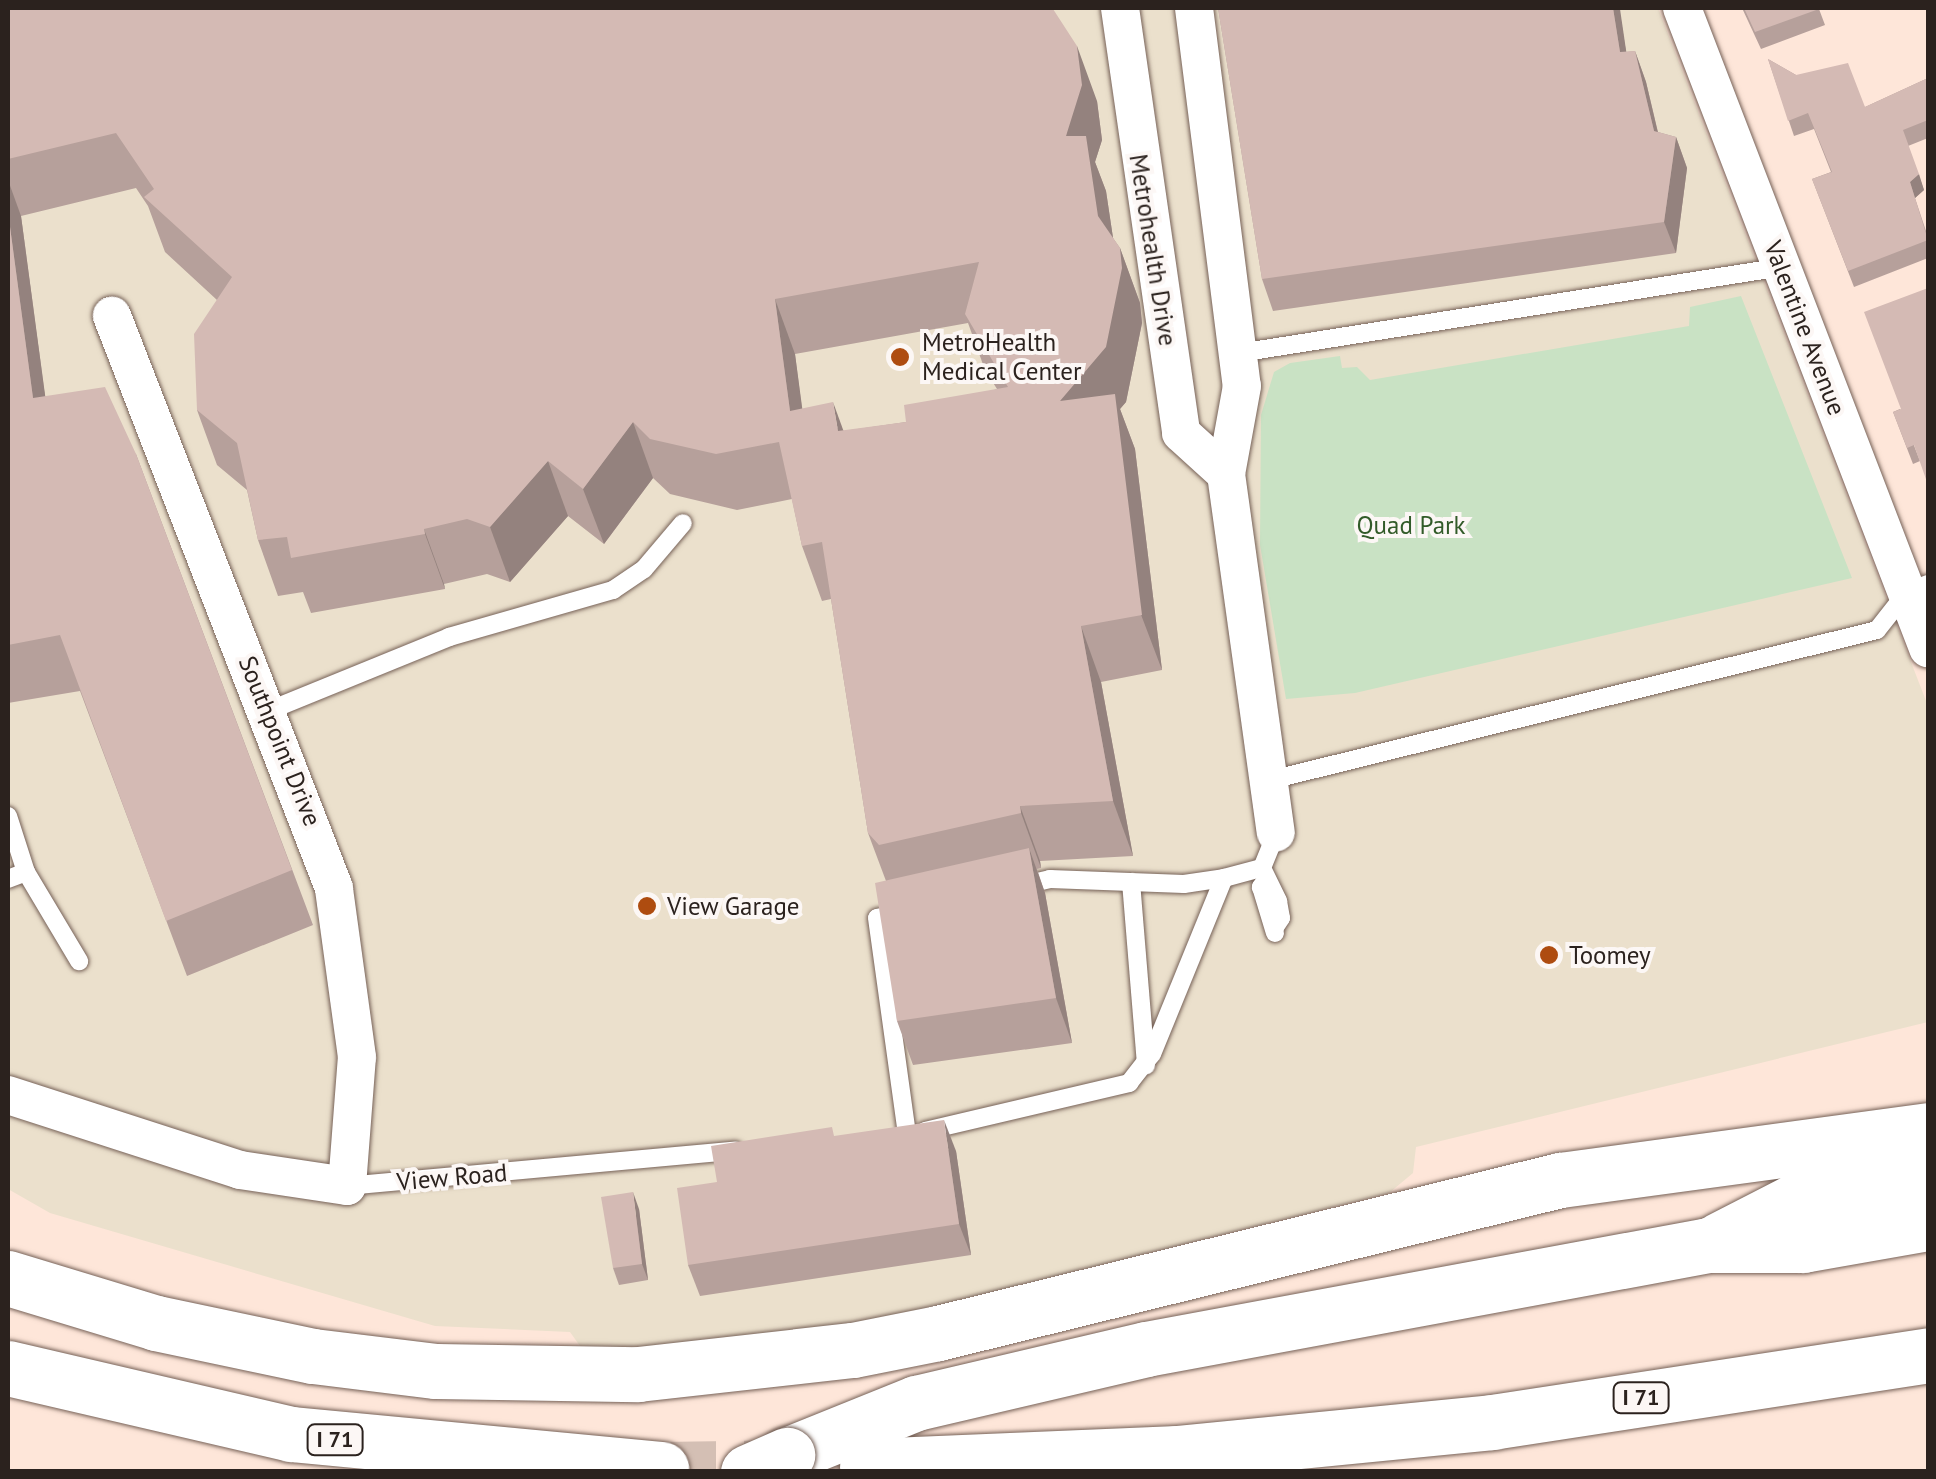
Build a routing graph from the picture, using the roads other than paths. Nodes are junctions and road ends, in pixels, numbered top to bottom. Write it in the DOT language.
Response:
graph roads {
  1 [pos="1120,8"];
  2 [pos="1194,8"];
  3 [pos="1682,8"];
  4 [pos="1782,267"];
  5 [pos="112,316"];
  6 [pos="1239,353"];
  7 [pos="1226,474"];
  8 [pos="683,523"];
  9 [pos="1918,588"];
  10 [pos="1928,648"];
  11 [pos="268,711"];
  12 [pos="1271,780"];
  13 [pos="8,816"];
  14 [pos="1276,833"];
  15 [pos="1264,874"];
  16 [pos="16,875"];
  17 [pos="1224,878"];
  18 [pos="1131,882"];
  19 [pos="1001,890"];
  20 [pos="914,910"];
  21 [pos="1275,930"];
  22 [pos="79,961"];
  23 [pos="1146,1065"];
  24 [pos="8,1095"];
  25 [pos="1928,1130"];
  26 [pos="753,1149"];
  27 [pos="1928,1173"];
  28 [pos="347,1186"];
  29 [pos="1928,1223"];
  30 [pos="1708,1245"];
  31 [pos="8,1278"];
  32 [pos="1928,1320"];
  33 [pos="1928,1355"];
  34 [pos="10,1368"];
  35 [pos="1492,1422"];
  36 [pos="1067,1459"];
  37 [pos="866,1466"];
  38 [pos="661,1470"];
  39 [pos="748,1472"];
  40 [pos="1294,1472"];
  1 -- 7 [label="street, Metrohealth Drive"];
  2 -- 6 [label="street"];
  3 -- 4 [label="street, Valentine Avenue"];
  4 -- 6 [label="lane"];
  4 -- 9 [label="street, Valentine Avenue"];
  5 -- 11 [label="street, Southpoint Drive"];
  6 -- 7 [label="street"];
  7 -- 12 [label="street"];
  8 -- 11 [label="lane"];
  9 -- 10 [label="street, Valentine Avenue"];
  9 -- 12 [label="lane"];
  11 -- 28 [label="street, Southpoint Drive"];
  12 -- 14 [label="street"];
  13 -- 16 [label="lane"];
  14 -- 15 [label="lane"];
  15 -- 17 [label="lane"];
  15 -- 21 [label="lane"];
  16 -- 22 [label="lane"];
  17 -- 18 [label="lane"];
  17 -- 23 [label="lane"];
  18 -- 19 [label="lane"];
  18 -- 23 [label="lane"];
  20 -- 23 [label="lane"];
  24 -- 28 [label="street, View Road"];
  25 -- 31 [label="highway"];
  26 -- 28 [label="lane, View Road"];
  27 -- 30 [label="highway"];
  29 -- 30 [label="highway"];
  30 -- 39 [label="highway, bridge"];
  32 -- 36 [label="highway"];
  33 -- 35 [label="highway, I 71"];
  34 -- 38 [label="highway, I 71"];
  35 -- 36 [label="highway, I 71"];
  35 -- 40 [label="highway"];
  36 -- 37 [label="highway, I 71"];
}
